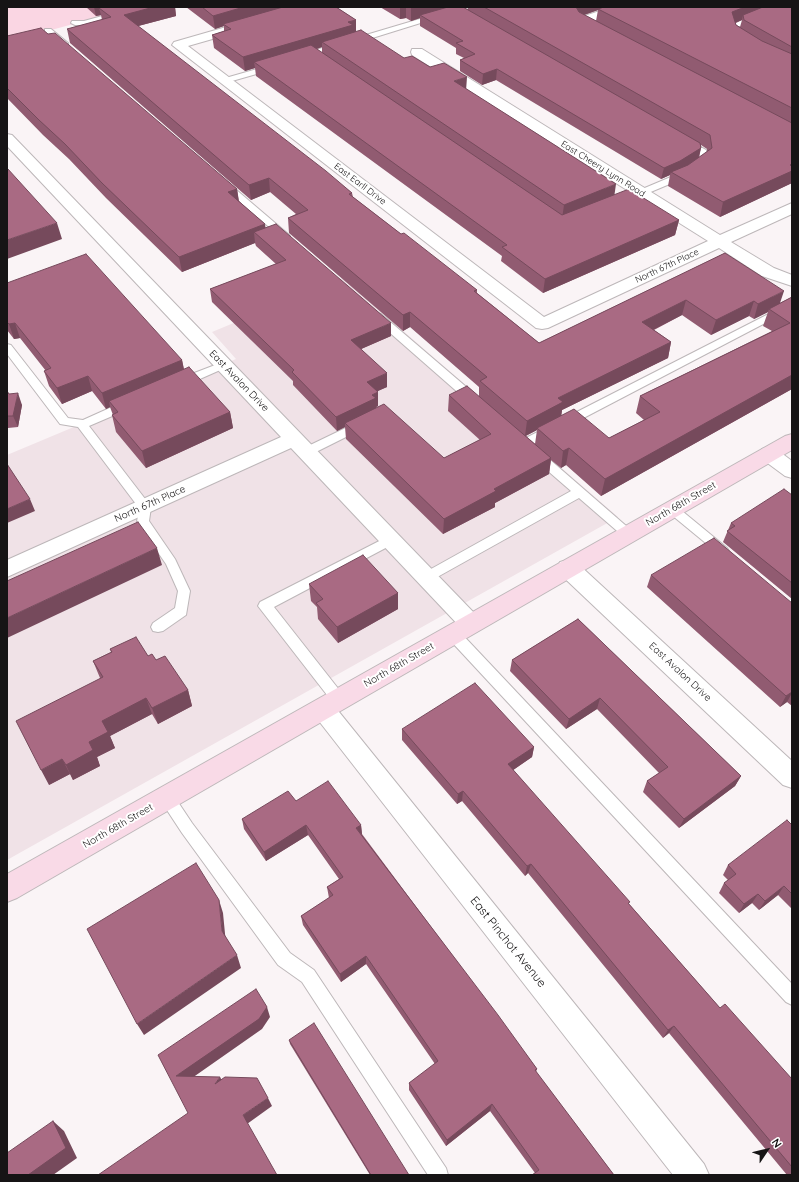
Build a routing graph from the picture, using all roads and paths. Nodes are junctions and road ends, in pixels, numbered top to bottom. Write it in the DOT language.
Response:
graph roads {
  1 [pos="143,7"];
  2 [pos="468,7"];
  3 [pos="624,7"];
  4 [pos="786,7"];
  5 [pos="458,10"];
  6 [pos="471,18"];
  7 [pos="75,23"];
  8 [pos="252,24"];
  9 [pos="596,28"];
  10 [pos="48,30"];
  11 [pos="750,43"];
  12 [pos="72,51"];
  13 [pos="417,52"];
  14 [pos="298,58"];
  15 [pos="275,65"];
  16 [pos="225,81"];
  17 [pos="676,136"];
  18 [pos="7,138"];
  19 [pos="216,177"];
  20 [pos="641,193"];
  21 [pos="626,199"];
  22 [pos="792,208"];
  23 [pos="720,242"];
  24 [pos="295,245"];
  25 [pos="792,281"];
  26 [pos="792,305"];
  27 [pos="367,308"];
  28 [pos="542,324"];
  29 [pos="7,346"];
  30 [pos="223,365"];
  31 [pos="172,386"];
  32 [pos="135,402"];
  33 [pos="482,407"];
  34 [pos="370,420"];
  35 [pos="83,424"];
  36 [pos="792,441"];
  37 [pos="300,445"];
  38 [pos="769,454"];
  39 [pos="792,471"];
  40 [pos="580,492"];
  41 [pos="145,507"];
  42 [pos="672,509"];
  43 [pos="628,534"];
  44 [pos="391,540"];
  45 [pos="731,558"];
  46 [pos="568,568"];
  47 [pos="7,570"];
  48 [pos="427,578"];
  49 [pos="158,627"];
  50 [pos="462,629"];
  51 [pos="331,704"];
  52 [pos="792,777"];
  53 [pos="167,798"];
  54 [pos="7,890"];
  55 [pos="792,996"];
  56 [pos="439,1175"];
  57 [pos="694,1175"];
  1 -- 7 [label="lane"];
  2 -- 5 [label="lane"];
  3 -- 9 [label="street"];
  4 -- 11 [label="lane"];
  5 -- 6 [label="lane"];
  5 -- 14 [label="lane"];
  8 -- 16 [label="street, East Earll Drive"];
  10 -- 12 [label="lane"];
  13 -- 20 [label="street, East Cheery Lynn Road"];
  15 -- 16 [label="lane"];
  16 -- 28 [label="street, East Earll Drive"];
  17 -- 20 [label="lane"];
  18 -- 30 [label="street, East Avalon Drive"];
  19 -- 24 [label="lane"];
  20 -- 21 [label="lane"];
  20 -- 23 [label="street, East Cheery Lynn Road"];
  22 -- 23 [label="street, North 67th Place"];
  23 -- 25 [label="street, East Cheery Lynn Road"];
  23 -- 28 [label="street, North 67th Place"];
  26 -- 40 [label="lane"];
  27 -- 33 [label="lane"];
  29 -- 35 [label="lane"];
  30 -- 31 [label="lane"];
  30 -- 37 [label="street, East Avalon Drive"];
  32 -- 35 [label="lane"];
  34 -- 37 [label="lane"];
  35 -- 41 [label="lane"];
  36 -- 38 [label="main road, North 68th Street"];
  37 -- 41 [label="street, North 67th Place"];
  37 -- 44 [label="street, East Avalon Drive"];
  38 -- 39 [label="street"];
  38 -- 42 [label="main road, North 68th Street"];
  40 -- 43 [label="lane"];
  40 -- 48 [label="lane"];
  41 -- 47 [label="street, North 67th Place"];
  41 -- 49 [label="lane"];
  42 -- 43 [label="main road, North 68th Street"];
  42 -- 45 [label="lane"];
  43 -- 46 [label="main road, North 68th Street"];
  44 -- 48 [label="street, East Avalon Drive"];
  44 -- 51 [label="lane"];
  46 -- 50 [label="main road, North 68th Street"];
  46 -- 52 [label="street, East Avalon Drive"];
  48 -- 50 [label="street, East Avalon Drive"];
  50 -- 51 [label="main road, North 68th Street"];
  50 -- 55 [label="lane"];
  51 -- 53 [label="main road, North 68th Street"];
  51 -- 57 [label="street, East Pinchot Avenue"];
  53 -- 54 [label="main road, North 68th Street"];
  53 -- 56 [label="lane"];
}
